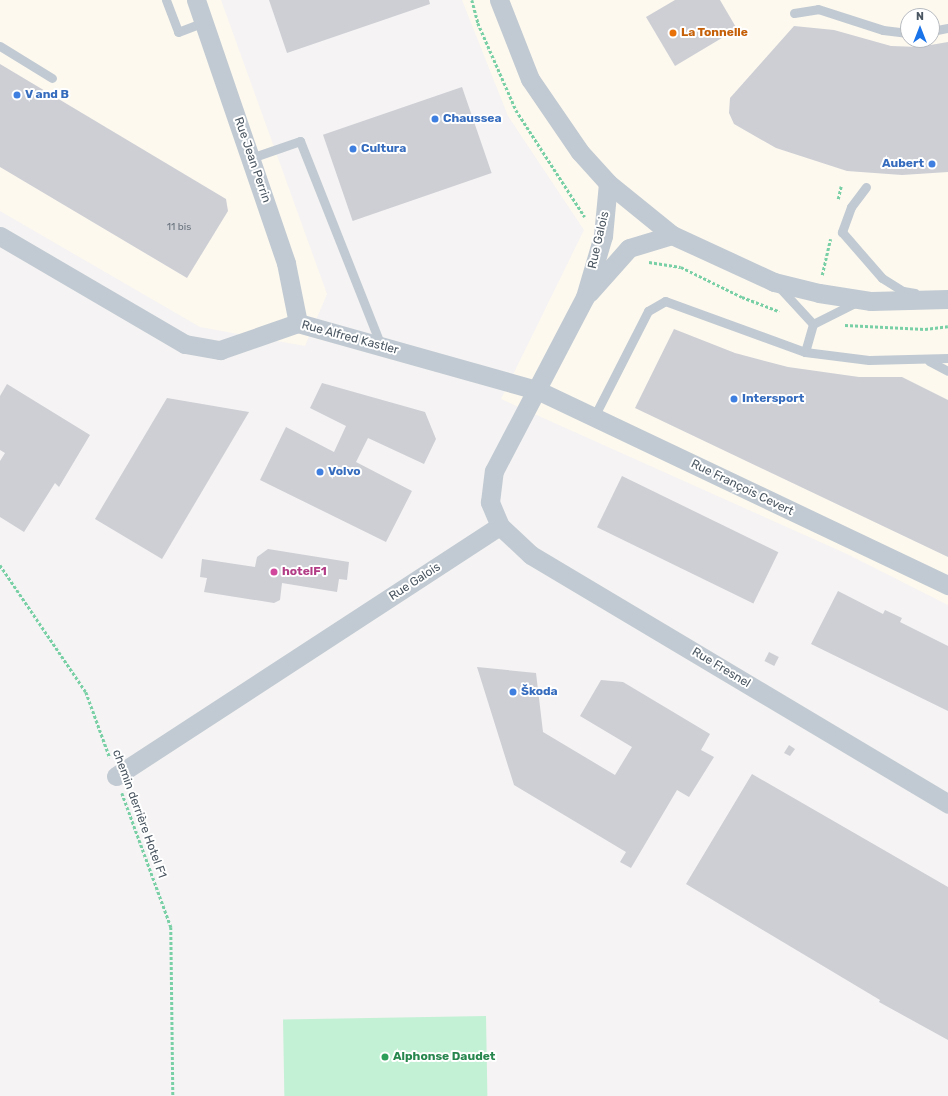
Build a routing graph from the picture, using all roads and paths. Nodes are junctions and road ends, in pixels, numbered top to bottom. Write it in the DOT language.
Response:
graph roads {
  1 [pos="166,0"];
  2 [pos="196,0"];
  3 [pos="472,0"];
  4 [pos="498,0"];
  5 [pos="794,13"];
  6 [pos="204,22"];
  7 [pos="900,31"];
  8 [pos="0,46"];
  9 [pos="52,78"];
  10 [pos="251,158"];
  11 [pos="608,183"];
  12 [pos="841,186"];
  13 [pos="866,187"];
  14 [pos="836,208"];
  15 [pos="588,222"];
  16 [pos="831,230"];
  17 [pos="672,235"];
  18 [pos="2,240"];
  19 [pos="774,282"];
  20 [pos="819,293"];
  21 [pos="585,297"];
  22 [pos="862,299"];
  23 [pos="947,299"];
  24 [pos="298,323"];
  25 [pos="813,324"];
  26 [pos="381,346"];
  27 [pos="805,352"];
  28 [pos="948,358"];
  29 [pos="929,360"];
  30 [pos="948,371"];
  31 [pos="537,390"];
  32 [pos="595,415"];
  33 [pos="500,526"];
  34 [pos="0,565"];
  35 [pos="948,585"];
  36 [pos="116,776"];
  37 [pos="948,804"];
  38 [pos="173,1096"];
  1 -- 6 [label="lane"];
  2 -- 6 [label="street, Rue Jean Perrin"];
  3 -- 15 [label="path"];
  4 -- 11 [label="street"];
  5 -- 7 [label="lane"];
  6 -- 10 [label="street, Rue Jean Perrin"];
  8 -- 9 [label="lane"];
  10 -- 24 [label="street, Rue Jean Perrin"];
  10 -- 26 [label="lane"];
  11 -- 17 [label="street"];
  11 -- 21 [label="street, Rue Galois"];
  12 -- 14 [label="path"];
  13 -- 23 [label="lane"];
  16 -- 20 [label="path"];
  17 -- 19 [label="street"];
  17 -- 21 [label="street, Rue Galois"];
  18 -- 24 [label="street, Rue Alfred Kastler"];
  19 -- 20 [label="street"];
  19 -- 25 [label="lane"];
  20 -- 22 [label="street"];
  21 -- 31 [label="street, Rue Galois"];
  22 -- 23 [label="street"];
  22 -- 25 [label="lane"];
  24 -- 26 [label="street, Rue Alfred Kastler"];
  25 -- 27 [label="lane"];
  26 -- 31 [label="street, Rue Alfred Kastler"];
  27 -- 29 [label="lane"];
  27 -- 32 [label="lane"];
  28 -- 29 [label="lane"];
  29 -- 30 [label="lane"];
  31 -- 32 [label="street, Rue François Cevert"];
  31 -- 33 [label="street, Rue Galois"];
  32 -- 35 [label="street, Rue François Cevert"];
  33 -- 36 [label="street, Rue Galois"];
  33 -- 37 [label="street, Rue Fresnel"];
  34 -- 36 [label="path, chemin derrière Hotel F1"];
  36 -- 38 [label="path, chemin derrière Hotel F1"];
}
